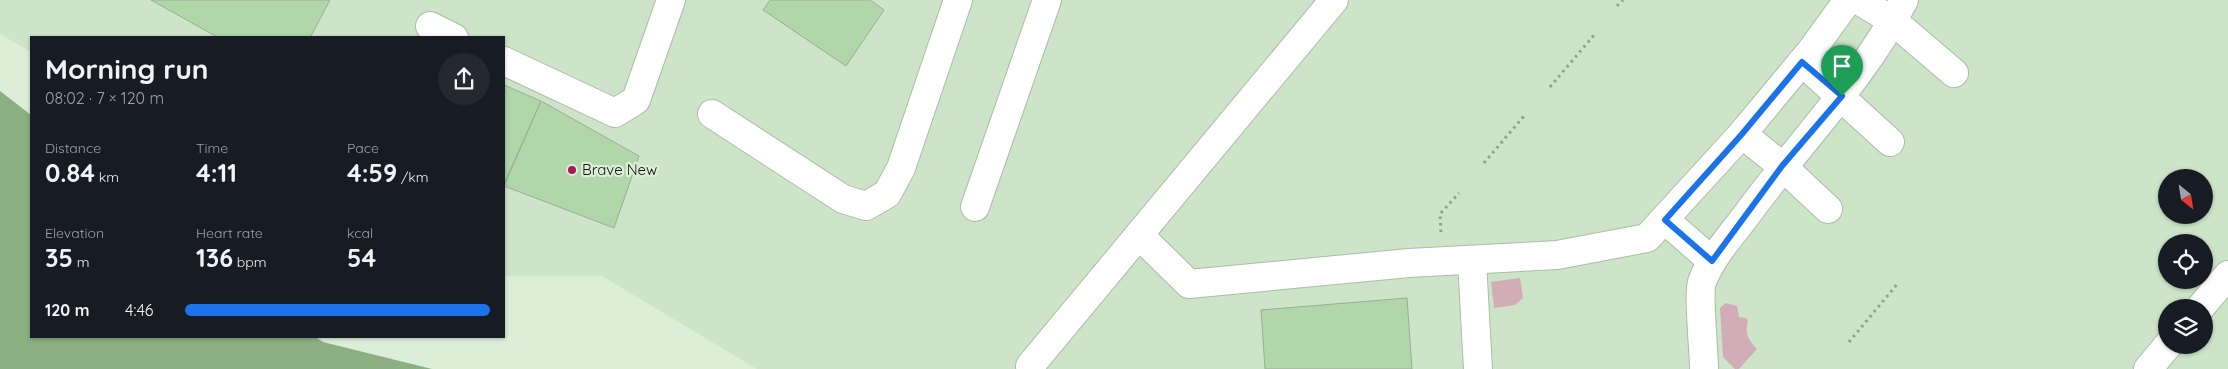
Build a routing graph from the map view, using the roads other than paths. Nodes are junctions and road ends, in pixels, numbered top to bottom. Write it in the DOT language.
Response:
graph roads {
  1 [pos="671,0"];
  2 [pos="958,0"];
  3 [pos="1047,0"];
  4 [pos="1334,0"];
  5 [pos="1848,0"];
  6 [pos="1858,0"];
  7 [pos="1899,11"];
  8 [pos="505,61"];
  9 [pos="1802,62"];
  10 [pos="1954,73"];
  11 [pos="1842,96"];
  12 [pos="712,114"];
  13 [pos="1742,134"];
  14 [pos="1890,142"];
  15 [pos="1782,166"];
  16 [pos="975,207"];
  17 [pos="1828,209"];
  18 [pos="1665,220"];
  19 [pos="1139,235"];
  20 [pos="1472,261"];
  21 [pos="1712,261"];
  22 [pos="2228,274"];
  23 [pos="2207,299"];
  24 [pos="2160,354"];
  25 [pos="1030,366"];
  26 [pos="1478,369"];
  27 [pos="1704,369"];
  28 [pos="2148,369"];
  1 -- 8 [label="lane"];
  2 -- 12 [label="lane"];
  3 -- 16 [label="lane"];
  4 -- 19 [label="lane"];
  5 -- 9 [label="lane"];
  6 -- 7 [label="lane"];
  7 -- 10 [label="lane"];
  7 -- 11 [label="lane"];
  9 -- 11 [label="lane"];
  9 -- 13 [label="lane"];
  11 -- 14 [label="lane"];
  11 -- 15 [label="lane"];
  13 -- 15 [label="lane"];
  13 -- 18 [label="lane"];
  15 -- 17 [label="lane"];
  15 -- 21 [label="lane"];
  18 -- 20 [label="lane"];
  18 -- 21 [label="lane"];
  19 -- 20 [label="lane"];
  19 -- 25 [label="lane"];
  20 -- 26 [label="lane"];
  21 -- 27 [label="lane"];
  22 -- 23 [label="lane"];
  24 -- 28 [label="lane"];
}
